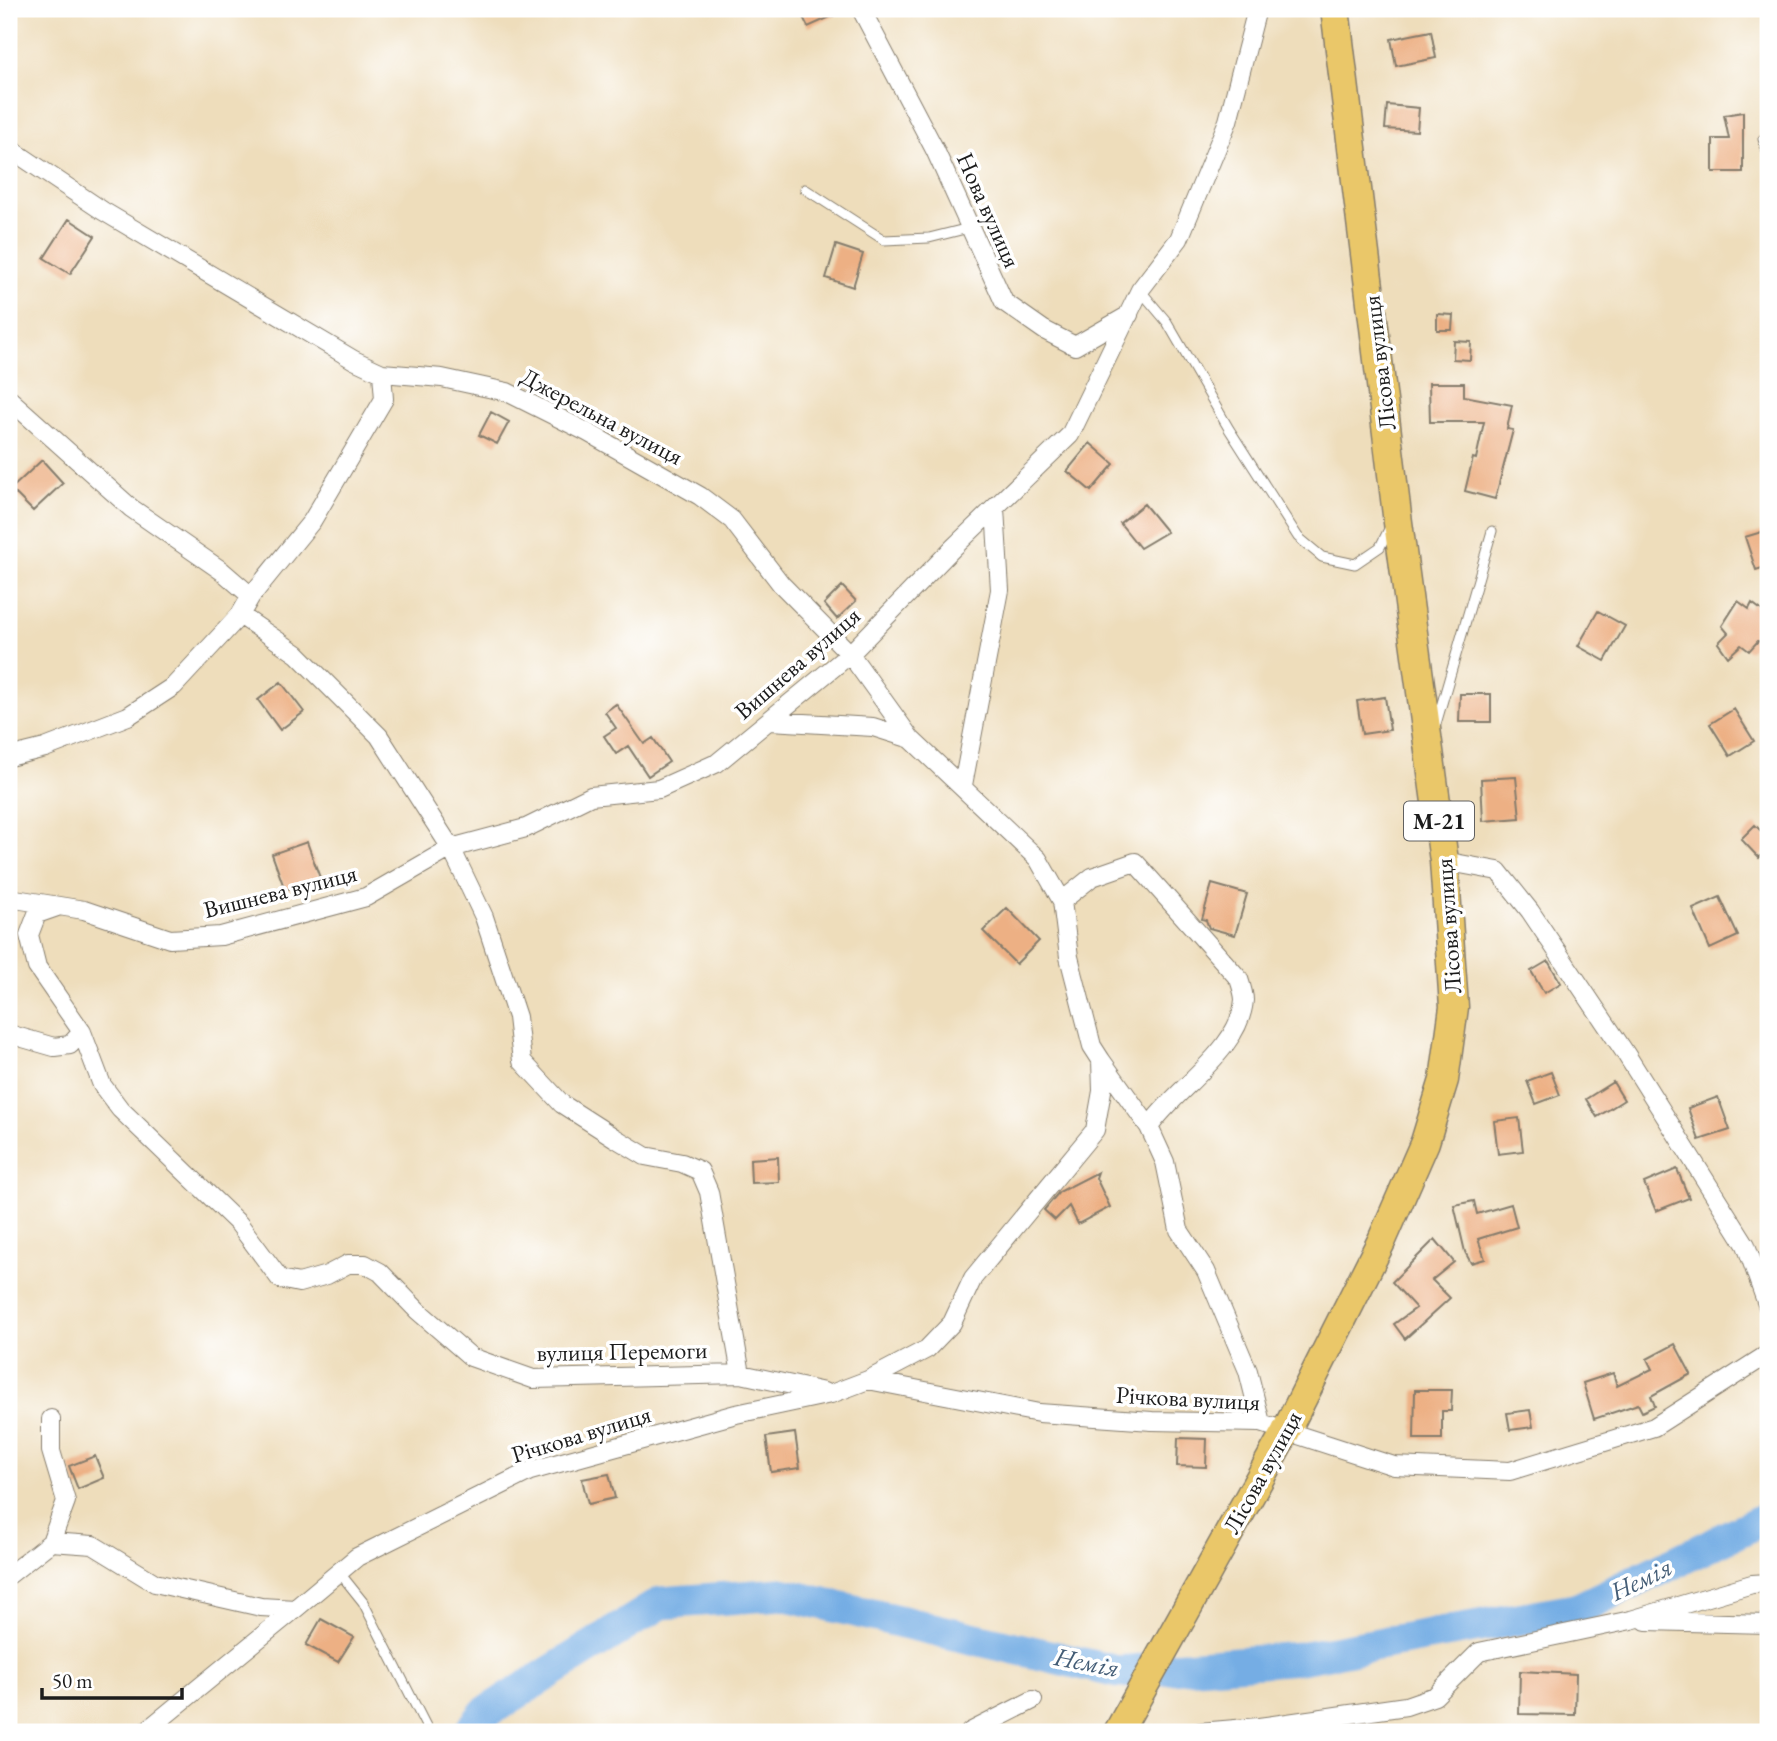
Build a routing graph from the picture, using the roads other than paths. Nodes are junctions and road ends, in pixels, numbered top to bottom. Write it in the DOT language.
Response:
graph roads {
  1 [pos="861,9"];
  2 [pos="1257,9"];
  3 [pos="1335,9"];
  4 [pos="1763,139"];
  5 [pos="9,148"];
  6 [pos="1768,155"];
  7 [pos="805,189"];
  8 [pos="969,228"];
  9 [pos="1140,290"];
  10 [pos="1129,315"];
  11 [pos="382,373"];
  12 [pos="9,399"];
  13 [pos="995,508"];
  14 [pos="1397,515"];
  15 [pos="1492,531"];
  16 [pos="251,596"];
  17 [pos="240,615"];
  18 [pos="850,654"];
  19 [pos="770,721"];
  20 [pos="911,739"];
  21 [pos="1429,745"];
  22 [pos="9,757"];
  23 [pos="963,785"];
  24 [pos="451,848"];
  25 [pos="1444,861"];
  26 [pos="9,898"];
  27 [pos="1062,901"];
  28 [pos="57,907"];
  29 [pos="82,1032"];
  30 [pos="9,1034"];
  31 [pos="1101,1060"];
  32 [pos="1149,1127"];
  33 [pos="973,1278"];
  34 [pos="1768,1307"];
  35 [pos="1768,1354"];
  36 [pos="741,1374"];
  37 [pos="868,1380"];
  38 [pos="831,1394"];
  39 [pos="51,1419"];
  40 [pos="1273,1428"];
  41 [pos="51,1542"];
  42 [pos="339,1572"];
  43 [pos="9,1575"];
  44 [pos="1768,1583"];
  45 [pos="295,1609"];
  46 [pos="1631,1620"];
  47 [pos="1768,1624"];
  48 [pos="1032,1700"];
  49 [pos="145,1732"];
  50 [pos="429,1732"];
  51 [pos="970,1732"];
  52 [pos="1118,1732"];
  53 [pos="1200,1732"];
  1 -- 8 [label="street, Нова вулиця"];
  2 -- 9 [label="street, Вишнева вулиця"];
  3 -- 14 [label="highway, Лісова вулиця / М-21"];
  4 -- 6 [label="lane"];
  5 -- 11 [label="street, Джерельна вулиця"];
  7 -- 8 [label="lane"];
  8 -- 10 [label="street, Нова вулиця"];
  9 -- 10 [label="street, Вишнева вулиця"];
  9 -- 14 [label="lane"];
  10 -- 13 [label="street, Вишнева вулиця"];
  11 -- 16 [label="street"];
  11 -- 18 [label="street, Джерельна вулиця"];
  12 -- 16 [label="street"];
  13 -- 18 [label="street, Вишнева вулиця"];
  13 -- 23 [label="street"];
  14 -- 21 [label="highway, Лісова вулиця / М-21"];
  15 -- 21 [label="lane"];
  16 -- 17 [label="street"];
  17 -- 22 [label="street"];
  17 -- 24 [label="street"];
  18 -- 19 [label="street, Вишнева вулиця"];
  18 -- 20 [label="street, Джерельна вулиця"];
  19 -- 20 [label="street, Джерельна вулиця"];
  19 -- 24 [label="street, Вишнева вулиця"];
  20 -- 23 [label="street, Джерельна вулиця"];
  21 -- 25 [label="highway, Лісова вулиця / М-21"];
  23 -- 27 [label="street, Джерельна вулиця"];
  24 -- 28 [label="street, Вишнева вулиця"];
  24 -- 36 [label="street, вулиця Перемоги"];
  25 -- 34 [label="street"];
  25 -- 40 [label="highway, Лісова вулиця / М-21"];
  26 -- 28 [label="street, Вишнева вулиця"];
  27 -- 31 [label="street, Джерельна вулиця"];
  27 -- 32 [label="street"];
  28 -- 29 [label="street"];
  29 -- 30 [label="street"];
  29 -- 36 [label="street, вулиця Перемоги"];
  31 -- 32 [label="street, Джерельна вулиця"];
  31 -- 33 [label="street, Джерельна вулиця"];
  32 -- 40 [label="street, Джерельна вулиця"];
  33 -- 37 [label="street, Річкова вулиця"];
  35 -- 40 [label="street, Річкова вулиця"];
  36 -- 38 [label="street, вулиця Перемоги"];
  37 -- 38 [label="street, Річкова вулиця"];
  37 -- 40 [label="street, Річкова вулиця"];
  38 -- 42 [label="street, Річкова вулиця"];
  39 -- 41 [label="street"];
  40 -- 52 [label="highway, Лісова вулиця / М-21"];
  41 -- 43 [label="street"];
  41 -- 45 [label="street"];
  42 -- 45 [label="street, Річкова вулиця"];
  42 -- 50 [label="lane"];
  44 -- 46 [label="street"];
  45 -- 49 [label="street, Річкова вулиця"];
  46 -- 47 [label="street"];
  46 -- 53 [label="street"];
  48 -- 51 [label="street"];
}
